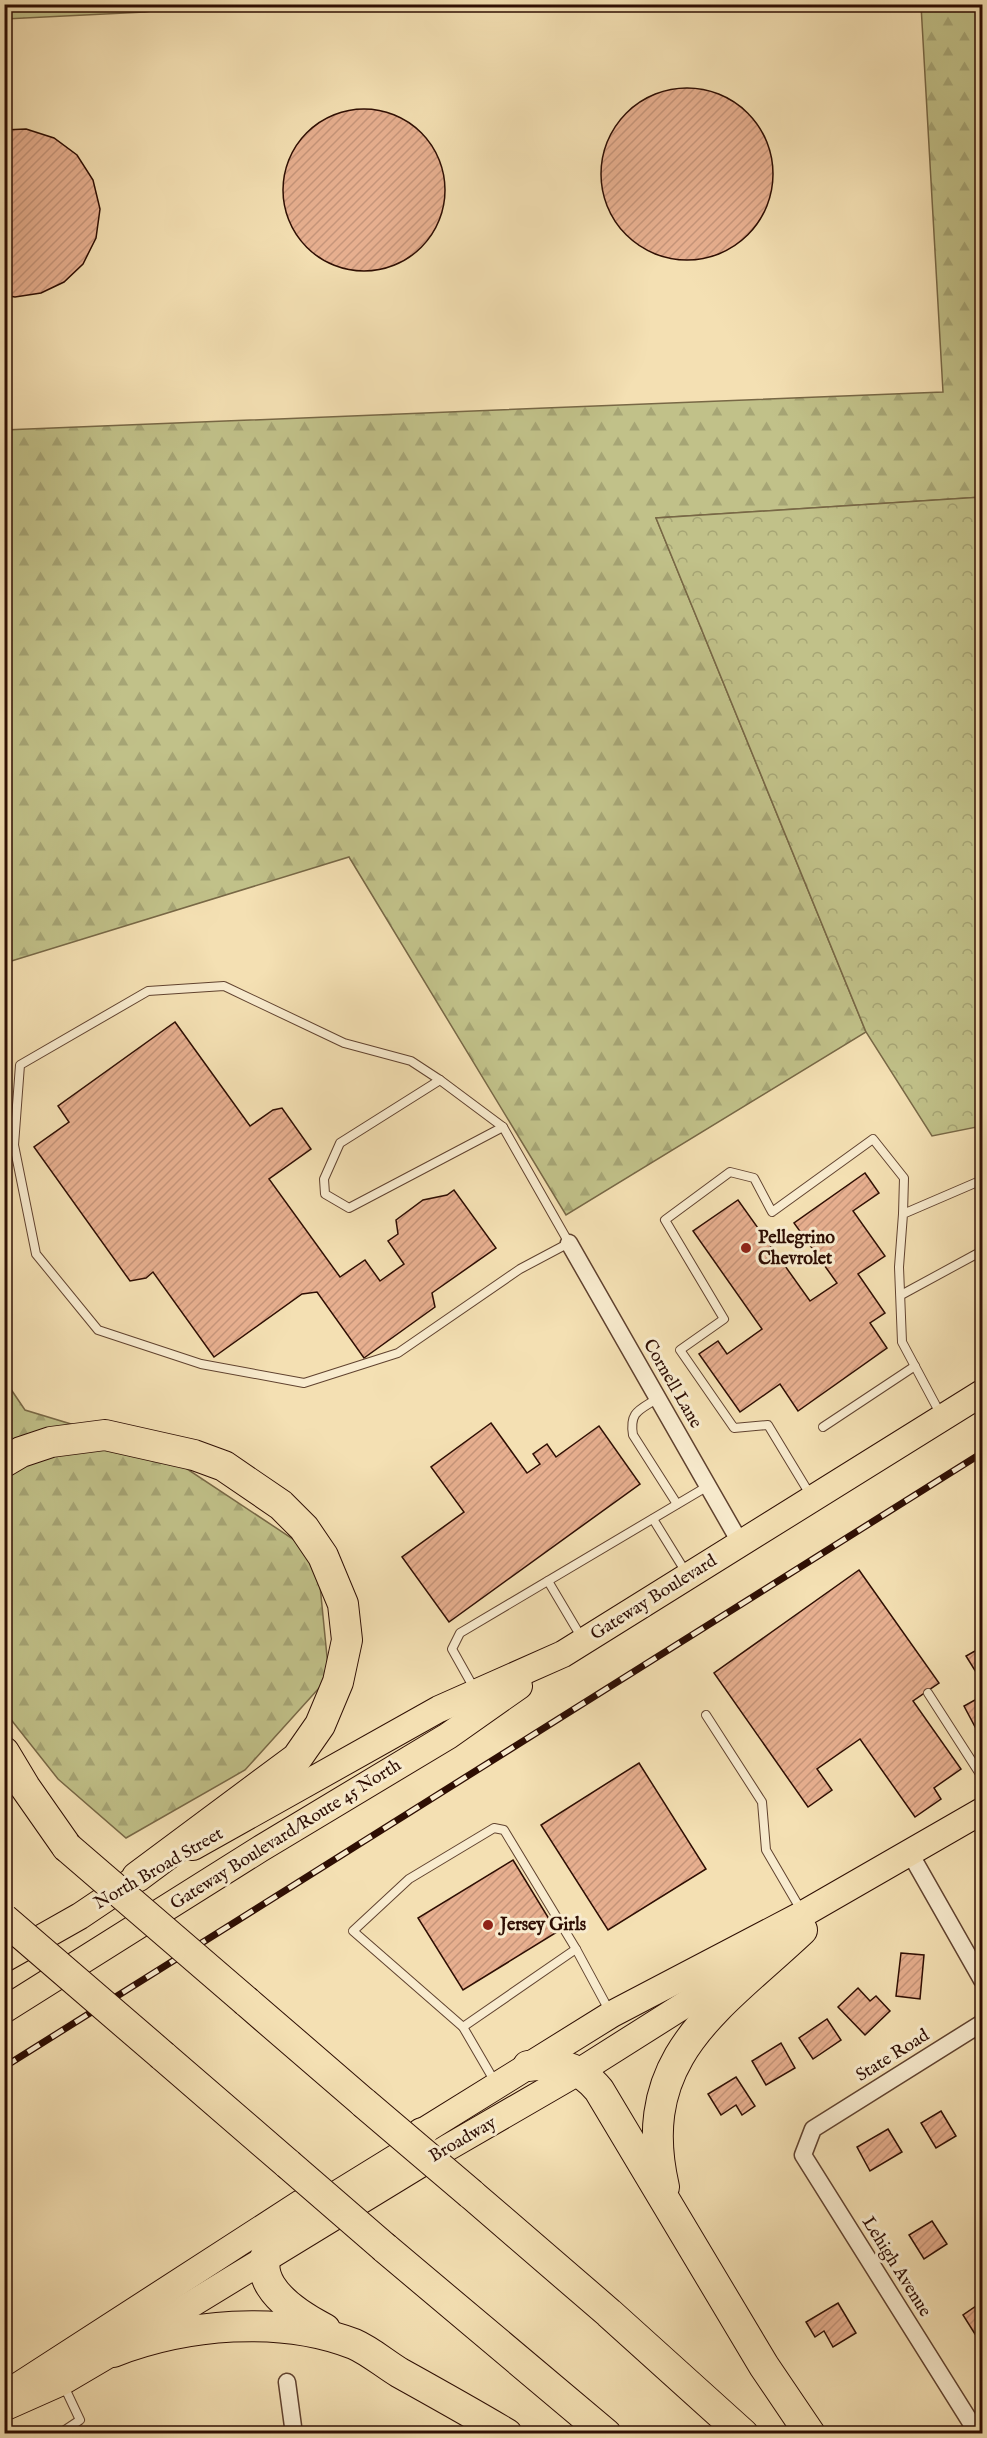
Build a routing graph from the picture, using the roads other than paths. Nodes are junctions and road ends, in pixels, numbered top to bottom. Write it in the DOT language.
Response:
graph roads {
  1 [pos="440,1080"];
  2 [pos="503,1126"];
  3 [pos="982,1180"];
  4 [pos="903,1214"];
  5 [pos="569,1243"];
  6 [pos="982,1251"];
  7 [pos="901,1295"];
  8 [pos="915,1366"];
  9 [pos="982,1393"];
  10 [pos="658,1398"];
  11 [pos="942,1418"];
  12 [pos="823,1426"];
  13 [pos="4,1462"];
  14 [pos="708,1486"];
  15 [pos="812,1499"];
  16 [pos="677,1504"];
  17 [pos="653,1519"];
  18 [pos="741,1544"];
  19 [pos="689,1576"];
  20 [pos="548,1581"];
  21 [pos="574,1648"];
  22 [pos="476,1693"];
  23 [pos="928,1693"];
  24 [pos="706,1715"];
  25 [pos="4,1752"];
  26 [pos="982,1777"];
  27 [pos="313,1780"];
  28 [pos="4,1796"];
  29 [pos="982,1811"];
  30 [pos="67,1847"];
  31 [pos="910,1855"];
  32 [pos="137,1877"];
  33 [pos="4,1919"];
  34 [pos="805,1923"];
  35 [pos="576,1949"];
  36 [pos="4,1959"];
  37 [pos="982,1980"];
  38 [pos="4,2010"];
  39 [pos="612,2014"];
  40 [pos="982,2023"];
  41 [pos="463,2027"];
  42 [pos="528,2066"];
  43 [pos="580,2071"];
  44 [pos="497,2084"];
  45 [pos="823,2123"];
  46 [pos="422,2133"];
  47 [pos="673,2216"];
  48 [pos="263,2260"];
  49 [pos="356,2345"];
  50 [pos="113,2352"];
  51 [pos="62,2382"];
  52 [pos="286,2382"];
  53 [pos="4,2395"];
  54 [pos="4,2407"];
  55 [pos="59,2433"];
  56 [pos="294,2433"];
  57 [pos="507,2433"];
  58 [pos="606,2433"];
  59 [pos="743,2433"];
  60 [pos="810,2433"];
  61 [pos="978,2433"];
  1 -- 2 [label="lane"];
  1 -- 2 [label="lane"];
  1 -- 5 [label="lane"];
  2 -- 5 [label="lane"];
  3 -- 4 [label="lane"];
  4 -- 7 [label="lane"];
  4 -- 15 [label="lane"];
  5 -- 10 [label="street, Cornell Lane"];
  6 -- 7 [label="lane"];
  7 -- 8 [label="lane"];
  8 -- 11 [label="lane"];
  8 -- 12 [label="lane"];
  9 -- 11 [label="main road, Gateway Boulevard"];
  10 -- 14 [label="street, Cornell Lane"];
  10 -- 16 [label="lane"];
  11 -- 15 [label="main road, Gateway Boulevard"];
  13 -- 32 [label="highway"];
  14 -- 16 [label="lane"];
  14 -- 18 [label="street, Cornell Lane"];
  15 -- 18 [label="main road, Gateway Boulevard"];
  16 -- 17 [label="lane"];
  17 -- 19 [label="lane"];
  17 -- 20 [label="lane"];
  18 -- 19 [label="main road, Gateway Boulevard"];
  19 -- 21 [label="main road, Gateway Boulevard"];
  20 -- 21 [label="lane"];
  20 -- 22 [label="lane"];
  21 -- 22 [label="main road, Gateway Boulevard"];
  21 -- 38 [label="main road, Gateway Boulevard/Route 45 North"];
  22 -- 27 [label="main road, Gateway Boulevard"];
  23 -- 26 [label="lane"];
  24 -- 34 [label="lane"];
  25 -- 30 [label="highway"];
  27 -- 32 [label="main road, North Broad Street"];
  28 -- 30 [label="highway"];
  29 -- 31 [label="main road, Broadway"];
  30 -- 59 [label="highway, bridge"];
  31 -- 34 [label="main road, Broadway"];
  31 -- 37 [label="street"];
  32 -- 36 [label="main road, North Broad Street"];
  33 -- 58 [label="highway, bridge"];
  34 -- 39 [label="main road, Broadway"];
  34 -- 43 [label="main road, Broadway"];
  34 -- 47 [label="highway"];
  35 -- 39 [label="lane"];
  35 -- 41 [label="lane"];
  35 -- 41 [label="lane"];
  39 -- 42 [label="main road, Broadway"];
  40 -- 45 [label="street, State Road"];
  41 -- 44 [label="lane"];
  42 -- 43 [label="highway"];
  42 -- 44 [label="main road, Broadway"];
  43 -- 47 [label="highway"];
  43 -- 48 [label="main road, Broadway"];
  44 -- 46 [label="main road, Broadway"];
  45 -- 61 [label="street, Lehigh Avenue"];
  46 -- 48 [label="highway"];
  46 -- 53 [label="main road, Broadway"];
  47 -- 60 [label="highway"];
  48 -- 49 [label="highway"];
  48 -- 50 [label="main road, Broadway"];
  49 -- 50 [label="highway"];
  49 -- 57 [label="highway"];
  50 -- 51 [label="main road, Broadway"];
  51 -- 54 [label="main road, Broadway"];
  51 -- 55 [label="lane"];
  52 -- 56 [label="street"];
}
